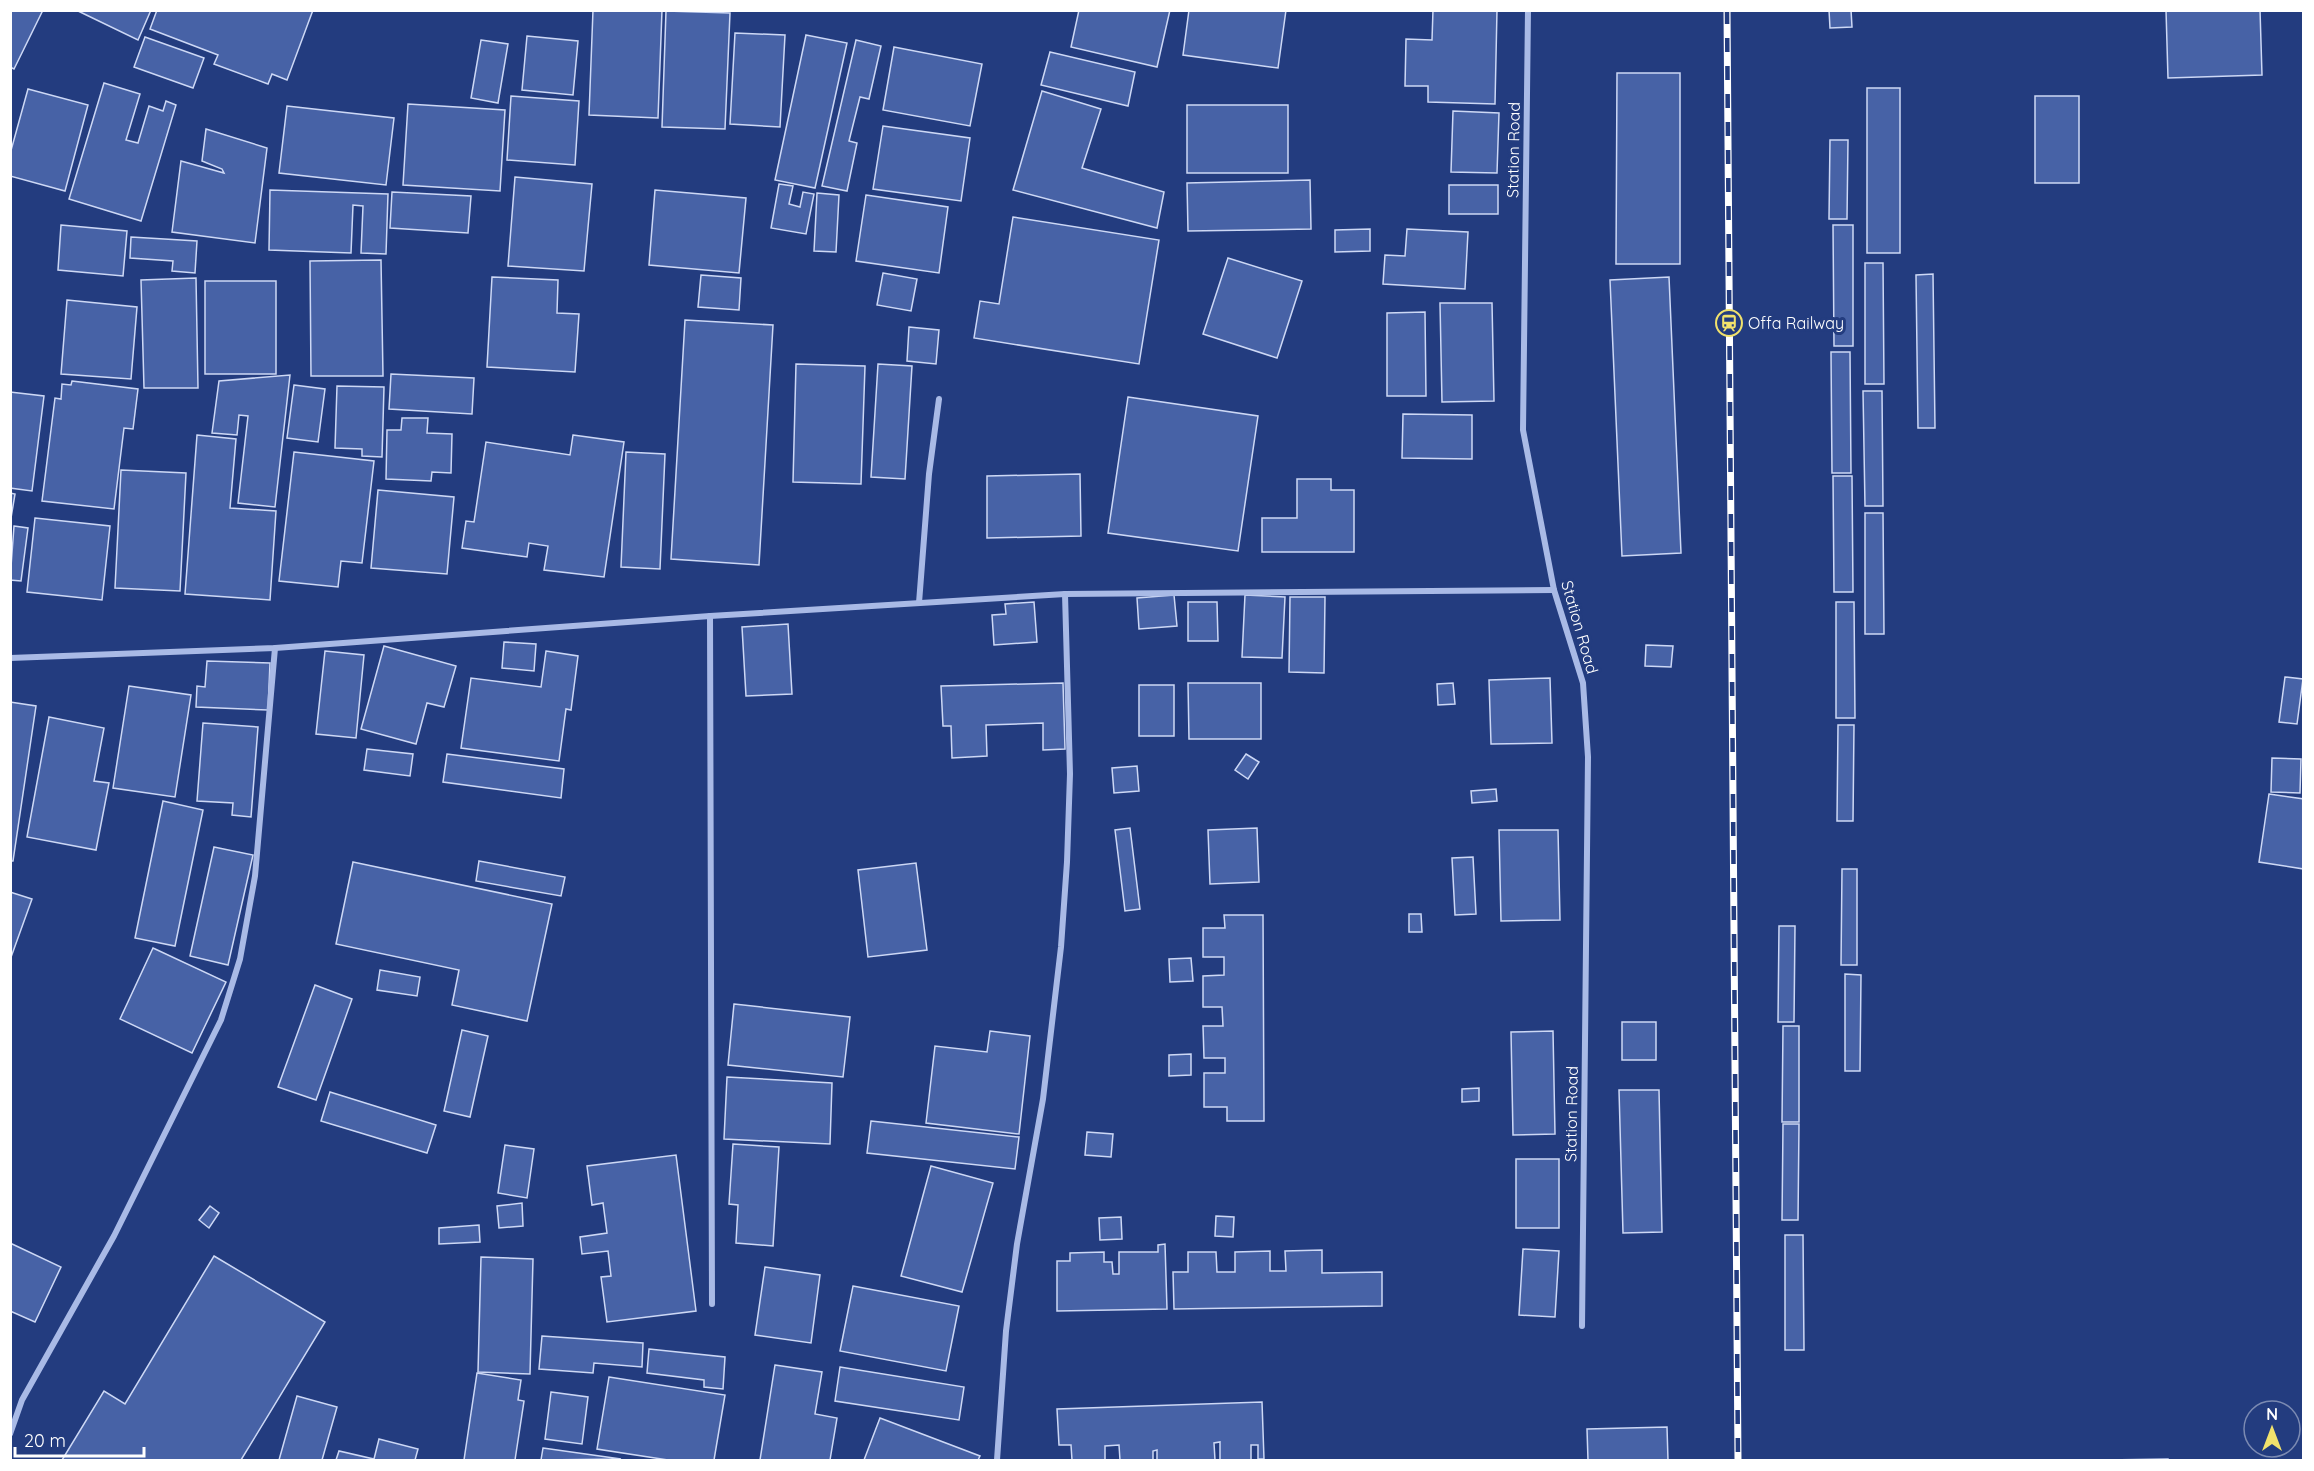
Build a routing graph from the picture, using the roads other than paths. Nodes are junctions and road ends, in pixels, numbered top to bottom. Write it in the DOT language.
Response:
graph roads {
  1 [pos="1528,10"];
  2 [pos="939,399"];
  3 [pos="1554,590"];
  4 [pos="1065,594"];
  5 [pos="920,603"];
  6 [pos="710,616"];
  7 [pos="275,648"];
  8 [pos="10,658"];
  9 [pos="712,1304"];
  10 [pos="1582,1326"];
  11 [pos="10,1434"];
  12 [pos="997,1461"];
  1 -- 3 [label="street, Station Road"];
  2 -- 5 [label="street"];
  3 -- 4 [label="street"];
  3 -- 10 [label="street, Station Road"];
  4 -- 5 [label="street"];
  4 -- 12 [label="street"];
  5 -- 6 [label="street"];
  6 -- 7 [label="street"];
  6 -- 9 [label="street"];
  7 -- 8 [label="street"];
  7 -- 11 [label="street"];
}
